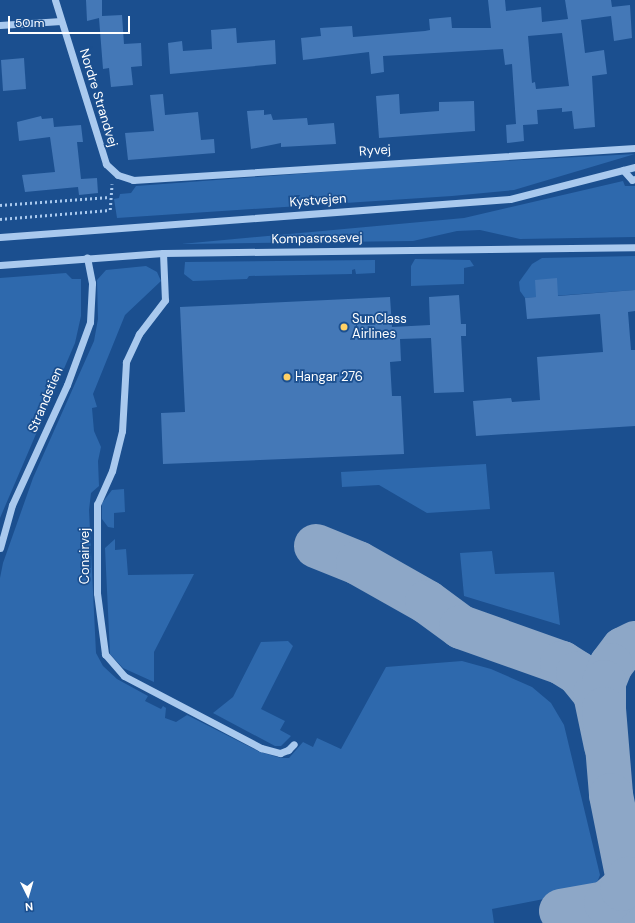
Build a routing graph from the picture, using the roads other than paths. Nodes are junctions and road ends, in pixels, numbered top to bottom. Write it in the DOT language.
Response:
graph roads {
  1 [pos="55,0"];
  2 [pos="61,21"];
  3 [pos="0,25"];
  4 [pos="635,148"];
  5 [pos="635,167"];
  6 [pos="623,170"];
  7 [pos="118,175"];
  8 [pos="635,179"];
  9 [pos="0,237"];
  10 [pos="635,247"];
  11 [pos="163,253"];
  12 [pos="87,257"];
  13 [pos="0,265"];
  14 [pos="0,548"];
  15 [pos="294,744"];
  1 -- 2 [label="street, Nordre Strandvej"];
  2 -- 3 [label="street"];
  2 -- 7 [label="street, Nordre Strandvej"];
  4 -- 7 [label="street, Ryvej"];
  5 -- 6 [label="street, Kystvejen"];
  6 -- 8 [label="street"];
  6 -- 9 [label="street, Kystvejen"];
  10 -- 11 [label="street, Kompasrosevej"];
  11 -- 12 [label="street, Kompasrosevej"];
  11 -- 15 [label="street, Conairvej"];
  12 -- 13 [label="street, Kompasrosevej"];
  12 -- 14 [label="street, Strandstien"];
}
